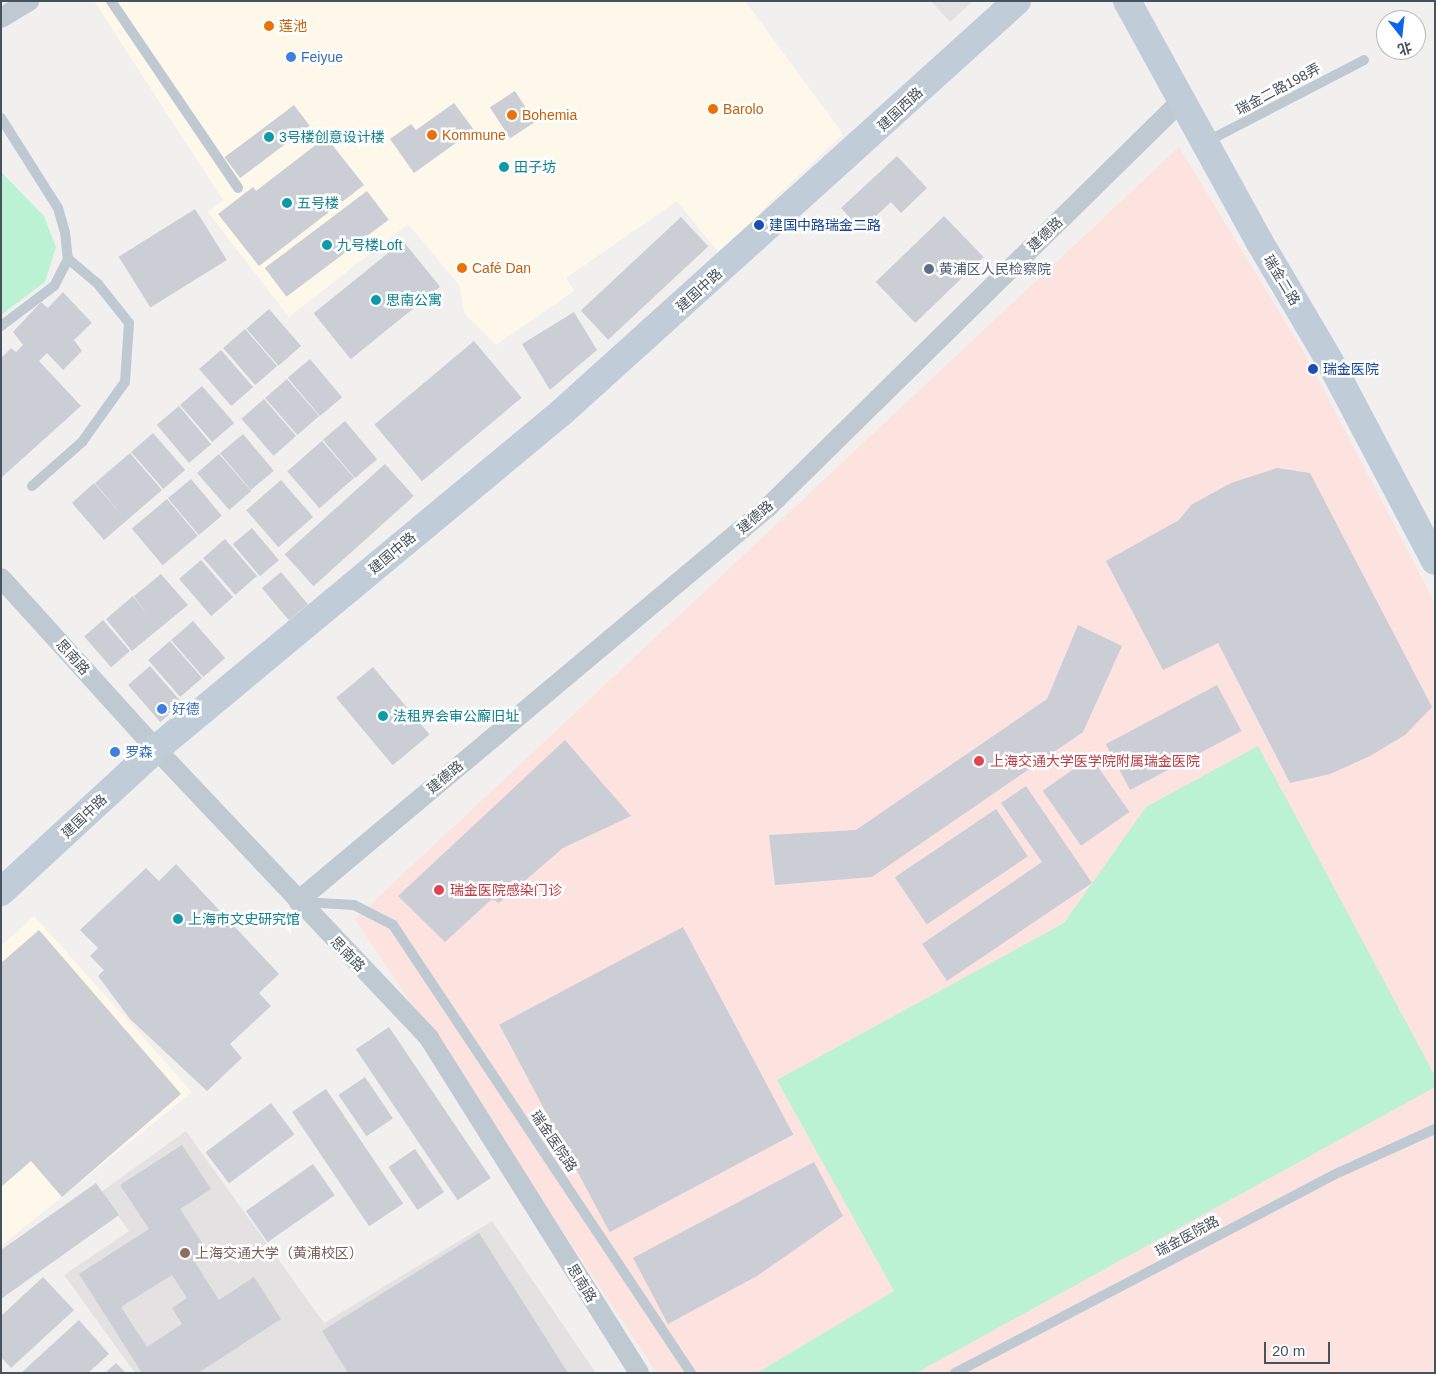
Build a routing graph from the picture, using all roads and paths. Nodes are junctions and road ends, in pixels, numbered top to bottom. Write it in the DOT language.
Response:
graph roads {
  1 [pos="111,1"];
  2 [pos="1017,1"];
  3 [pos="1127,1"];
  4 [pos="21,3"];
  5 [pos="1,18"];
  6 [pos="1364,60"];
  7 [pos="1183,99"];
  8 [pos="1,118"];
  9 [pos="1206,142"];
  10 [pos="238,188"];
  11 [pos="782,215"];
  12 [pos="68,259"];
  13 [pos="1,326"];
  14 [pos="32,486"];
  15 [pos="1431,542"];
  16 [pos="1,578"];
  17 [pos="156,750"];
  18 [pos="1,892"];
  19 [pos="298,901"];
  20 [pos="1435,1129"];
  21 [pos="639,1373"];
  22 [pos="691,1373"];
  23 [pos="956,1373"];
  1 -- 10 [label="lane"];
  2 -- 11 [label="street, 建国西路"];
  3 -- 7 [label="street, 瑞金二路"];
  4 -- 5 [label="street"];
  6 -- 9 [label="lane, 瑞金二路198弄"];
  7 -- 9 [label="street, 瑞金二路"];
  7 -- 19 [label="street, 建德路"];
  8 -- 12 [label="lane"];
  9 -- 15 [label="street, 瑞金二路"];
  11 -- 17 [label="street, 建国中路"];
  12 -- 13 [label="lane"];
  12 -- 14 [label="lane"];
  16 -- 17 [label="street, 思南路"];
  17 -- 18 [label="street, 建国中路"];
  17 -- 19 [label="street, 思南路"];
  19 -- 21 [label="street, 思南路"];
  19 -- 22 [label="lane, 瑞金医院路"];
  20 -- 23 [label="lane, 瑞金医院路"];
}
